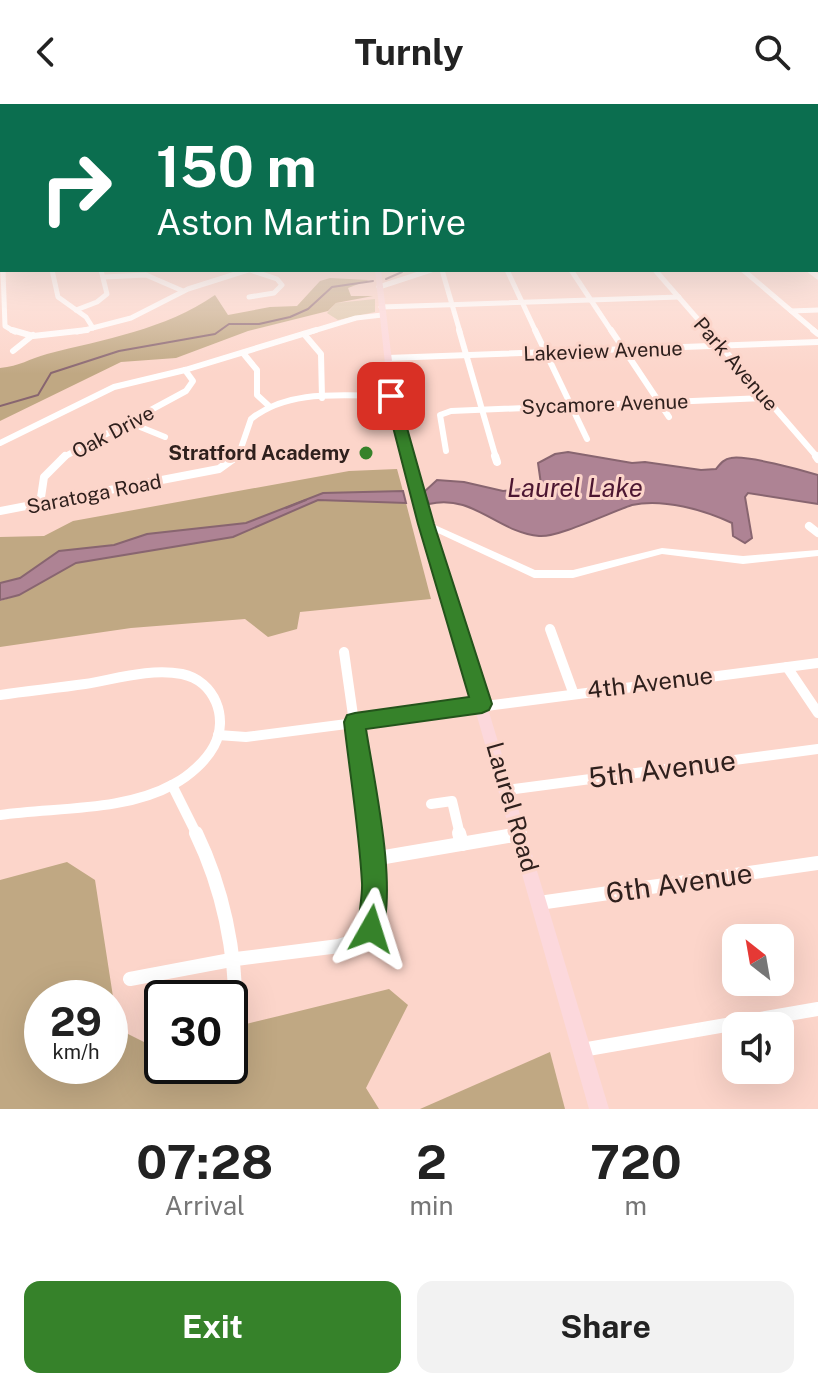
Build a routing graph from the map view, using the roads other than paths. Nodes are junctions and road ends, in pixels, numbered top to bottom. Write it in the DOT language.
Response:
graph roads {
  1 [pos="2,281"];
  2 [pos="54,281"];
  3 [pos="104,281"];
  4 [pos="160,281"];
  5 [pos="214,281"];
  6 [pos="280,281"];
  7 [pos="379,281"];
  8 [pos="398,281"];
  9 [pos="444,281"];
  10 [pos="512,281"];
  11 [pos="578,281"];
  12 [pos="665,281"];
  13 [pos="756,281"];
  14 [pos="379,287"];
  15 [pos="183,291"];
  16 [pos="249,297"];
  17 [pos="679,297"];
  18 [pos="591,300"];
  19 [pos="522,303"];
  20 [pos="449,304"];
  21 [pos="76,310"];
  22 [pos="818,310"];
  23 [pos="382,311"];
  24 [pos="791,311"];
  25 [pos="2,321"];
  26 [pos="93,328"];
  27 [pos="304,334"];
  28 [pos="818,334"];
  29 [pos="33,335"];
  30 [pos="818,342"];
  31 [pos="721,347"];
  32 [pos="624,350"];
  33 [pos="13,351"];
  34 [pos="243,353"];
  35 [pos="546,353"];
  36 [pos="467,356"];
  37 [pos="388,358"];
  38 [pos="185,370"];
  39 [pos="391,396"];
  40 [pos="322,398"];
  41 [pos="766,398"];
  42 [pos="659,402"];
  43 [pos="269,406"];
  44 [pos="571,406"];
  45 [pos="482,409"];
  46 [pos="669,417"];
  47 [pos="128,422"];
  48 [pos="165,437"];
  49 [pos="587,439"];
  50 [pos="0,443"];
  51 [pos="446,451"];
  52 [pos="818,459"];
  53 [pos="497,462"];
  54 [pos="40,504"];
  55 [pos="0,511"];
  56 [pos="426,524"];
  57 [pos="809,526"];
  58 [pos="818,533"];
  59 [pos="818,553"];
  60 [pos="550,629"];
  61 [pos="344,652"];
  62 [pos="818,663"];
  63 [pos="787,667"];
  64 [pos="573,692"];
  65 [pos="0,695"];
  66 [pos="482,704"];
  67 [pos="818,713"];
  68 [pos="355,722"];
  69 [pos="218,735"];
  70 [pos="818,749"];
  71 [pos="172,785"];
  72 [pos="507,790"];
  73 [pos="431,804"];
  74 [pos="0,815"];
  75 [pos="520,834"];
  76 [pos="462,844"];
  77 [pos="373,859"];
  78 [pos="818,863"];
  79 [pos="539,903"];
  80 [pos="236,959"];
  81 [pos="130,979"];
  82 [pos="236,980"];
  83 [pos="818,1009"];
  84 [pos="582,1050"];
  85 [pos="599,1109"];
  1 -- 25 [label="street"];
  2 -- 21 [label="street"];
  3 -- 21 [label="street"];
  4 -- 15 [label="street"];
  5 -- 15 [label="street"];
  6 -- 16 [label="street"];
  7 -- 14 [label="main road, Laurel Road"];
  8 -- 14 [label="street"];
  9 -- 20 [label="street"];
  10 -- 19 [label="street"];
  11 -- 18 [label="street"];
  12 -- 17 [label="street, Park Avenue"];
  13 -- 24 [label="street"];
  14 -- 23 [label="main road, Laurel Road"];
  15 -- 26 [label="street"];
  17 -- 18 [label="street"];
  17 -- 31 [label="street, Park Avenue"];
  18 -- 19 [label="street"];
  18 -- 32 [label="street"];
  19 -- 20 [label="street"];
  19 -- 35 [label="street"];
  20 -- 23 [label="street"];
  20 -- 36 [label="street"];
  21 -- 26 [label="street"];
  22 -- 24 [label="street"];
  23 -- 27 [label="street"];
  23 -- 37 [label="main road, Laurel Road"];
  24 -- 28 [label="street"];
  25 -- 29 [label="street"];
  26 -- 29 [label="street"];
  27 -- 34 [label="street"];
  27 -- 40 [label="street"];
  29 -- 33 [label="street"];
  30 -- 31 [label="street, Lakeview Avenue"];
  31 -- 32 [label="street, Lakeview Avenue"];
  31 -- 41 [label="street, Park Avenue"];
  32 -- 35 [label="street, Lakeview Avenue"];
  32 -- 42 [label="street"];
  34 -- 38 [label="street"];
  34 -- 43 [label="street"];
  35 -- 36 [label="street, Lakeview Avenue"];
  35 -- 44 [label="street"];
  36 -- 37 [label="street, Lakeview Avenue"];
  36 -- 45 [label="street"];
  37 -- 39 [label="main road, Laurel Road"];
  38 -- 47 [label="street, Oak Drive"];
  38 -- 50 [label="street"];
  39 -- 40 [label="street"];
  39 -- 56 [label="main road, Laurel Road"];
  40 -- 43 [label="street"];
  41 -- 42 [label="street, Sycamore Avenue"];
  41 -- 52 [label="street, Park Avenue"];
  42 -- 44 [label="street, Sycamore Avenue"];
  42 -- 46 [label="street"];
  43 -- 54 [label="street, Saratoga Road"];
  44 -- 45 [label="street, Sycamore Avenue"];
  44 -- 49 [label="street"];
  45 -- 51 [label="street, Sycamore Avenue"];
  45 -- 53 [label="street"];
  47 -- 48 [label="street"];
  47 -- 54 [label="street, Oak Drive"];
  54 -- 55 [label="street, Saratoga Road"];
  56 -- 59 [label="street"];
  56 -- 66 [label="main road, Laurel Road"];
  57 -- 58 [label="street"];
  60 -- 64 [label="street"];
  61 -- 68 [label="street"];
  62 -- 63 [label="street, 4th Avenue"];
  63 -- 64 [label="street, 4th Avenue"];
  63 -- 67 [label="street"];
  64 -- 66 [label="street, 4th Avenue"];
  65 -- 69 [label="street"];
  66 -- 68 [label="street, 4th Avenue"];
  66 -- 72 [label="main road, Laurel Road"];
  68 -- 69 [label="street, 4th Avenue"];
  68 -- 77 [label="street"];
  69 -- 71 [label="street"];
  70 -- 72 [label="street, 5th Avenue"];
  71 -- 74 [label="street"];
  71 -- 80 [label="street"];
  72 -- 75 [label="main road, Laurel Road"];
  73 -- 76 [label="street"];
  75 -- 76 [label="street"];
  75 -- 79 [label="main road, Laurel Road"];
  76 -- 77 [label="street"];
  77 -- 80 [label="street"];
  78 -- 79 [label="street, 6th Avenue"];
  79 -- 84 [label="main road, Laurel Road"];
  80 -- 81 [label="street"];
  80 -- 82 [label="street"];
  83 -- 84 [label="street"];
  84 -- 85 [label="main road, Laurel Road"];
}
